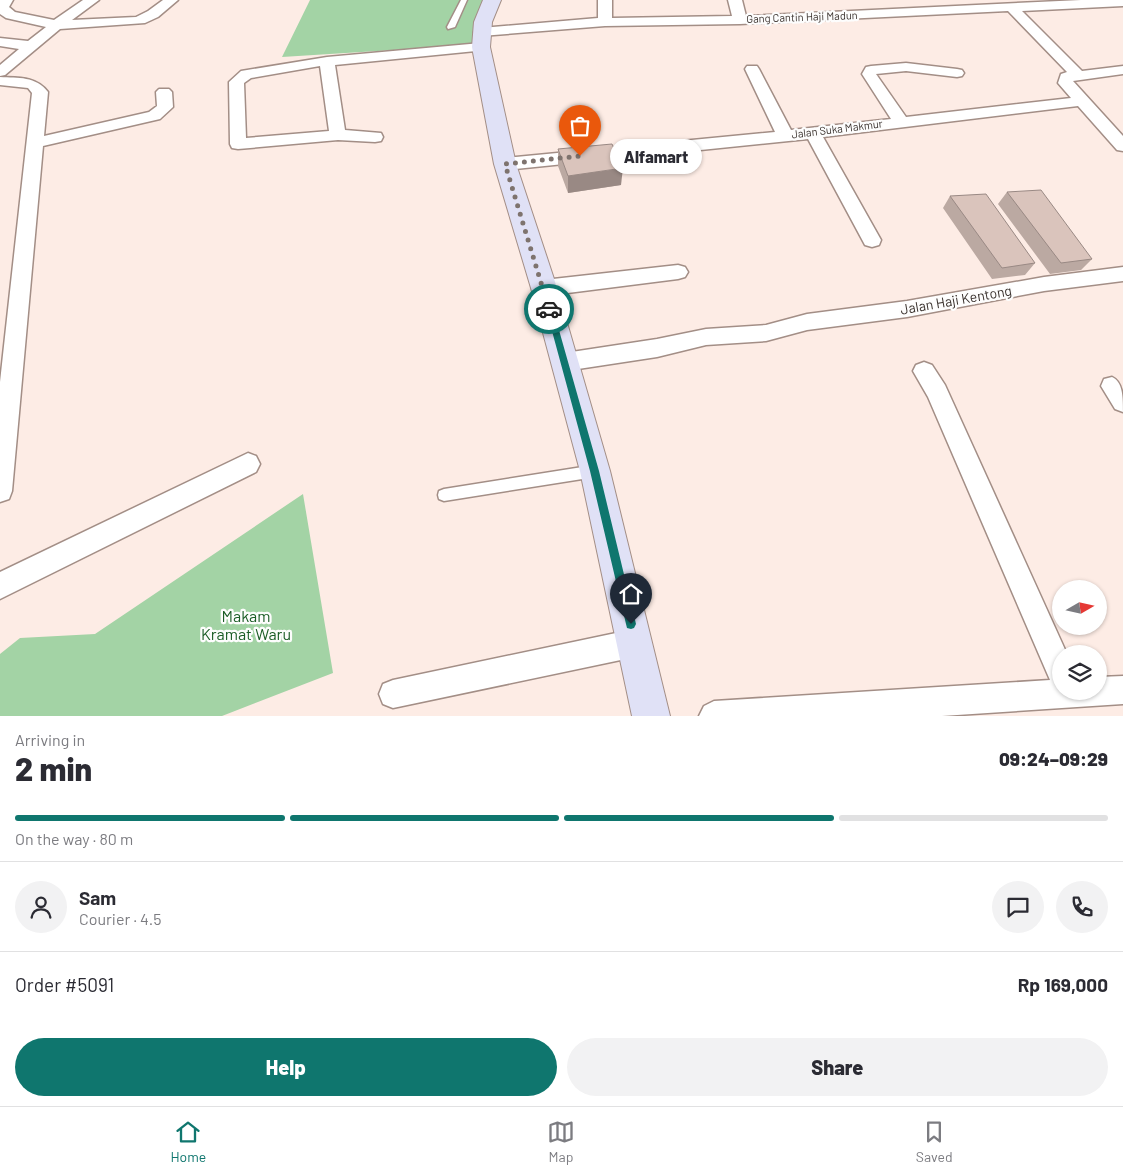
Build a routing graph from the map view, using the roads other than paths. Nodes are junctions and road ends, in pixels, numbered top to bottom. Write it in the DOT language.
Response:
graph roads {
  1 [pos="6,0"];
  2 [pos="92,0"];
  3 [pos="171,0"];
  4 [pos="464,0"];
  5 [pos="492,0"];
  6 [pos="605,0"];
  7 [pos="735,0"];
  8 [pos="1123,2"];
  9 [pos="1012,8"];
  10 [pos="740,20"];
  11 [pos="605,22"];
  12 [pos="56,25"];
  13 [pos="451,27"];
  14 [pos="481,40"];
  15 [pos="0,42"];
  16 [pos="31,46"];
  17 [pos="327,61"];
  18 [pos="752,69"];
  19 [pos="1123,70"];
  20 [pos="0,72"];
  21 [pos="957,73"];
  22 [pos="1077,74"];
  23 [pos="0,81"];
  24 [pos="164,92"];
  25 [pos="1082,101"];
  26 [pos="902,122"];
  27 [pos="813,133"];
  28 [pos="338,135"];
  29 [pos="785,135"];
  30 [pos="375,137"];
  31 [pos="34,144"];
  32 [pos="1123,146"];
  33 [pos="505,164"];
  34 [pos="872,240"];
  35 [pos="678,272"];
  36 [pos="1123,274"];
  37 [pos="544,288"];
  38 [pos="565,362"];
  39 [pos="924,372"];
  40 [pos="248,464"];
  41 [pos="595,471"];
  42 [pos="0,491"];
  43 [pos="444,496"];
  44 [pos="0,586"];
  45 [pos="635,643"];
  46 [pos="1052,652"];
  47 [pos="1052,687"];
  48 [pos="1107,689"];
  49 [pos="1123,690"];
  50 [pos="393,694"];
  51 [pos="652,716"];
  52 [pos="714,716"];
  1 -- 12 [label="street"];
  2 -- 12 [label="street"];
  3 -- 12 [label="street"];
  4 -- 13 [label="lane"];
  5 -- 14 [label="main road"];
  6 -- 11 [label="street"];
  7 -- 10 [label="street"];
  8 -- 9 [label="street, Gang Cantin Haji Madun"];
  9 -- 10 [label="street, Gang Cantin Haji Madun"];
  9 -- 22 [label="street"];
  10 -- 11 [label="street, Gang Cantin Haji Madun"];
  11 -- 14 [label="street, Gang Cantin Haji Madun"];
  12 -- 16 [label="street"];
  14 -- 17 [label="street, Gang Cantin Haji Madun"];
  14 -- 33 [label="main road"];
  15 -- 16 [label="street"];
  16 -- 20 [label="street"];
  17 -- 28 [label="street"];
  17 -- 28 [label="street, Gang Cantin Haji Madun"];
  18 -- 29 [label="street"];
  19 -- 22 [label="street"];
  21 -- 26 [label="street"];
  22 -- 25 [label="street"];
  23 -- 31 [label="street"];
  24 -- 31 [label="street"];
  25 -- 26 [label="street, Jalan Suka Makmur"];
  25 -- 32 [label="street"];
  26 -- 27 [label="street, Jalan Suka Makmur"];
  27 -- 29 [label="street, Jalan Suka Makmur"];
  27 -- 34 [label="street"];
  28 -- 30 [label="street"];
  29 -- 33 [label="street, Jalan Suka Makmur"];
  31 -- 42 [label="street"];
  33 -- 37 [label="main road"];
  35 -- 37 [label="street"];
  36 -- 38 [label="street, Jalan Haji Kentong"];
  37 -- 38 [label="main road"];
  38 -- 41 [label="main road"];
  39 -- 46 [label="street"];
  40 -- 44 [label="street"];
  41 -- 43 [label="lane"];
  41 -- 45 [label="main road"];
  45 -- 50 [label="street"];
  45 -- 51 [label="main road"];
  47 -- 52 [label="street"];
  48 -- 49 [label="street"];
}
